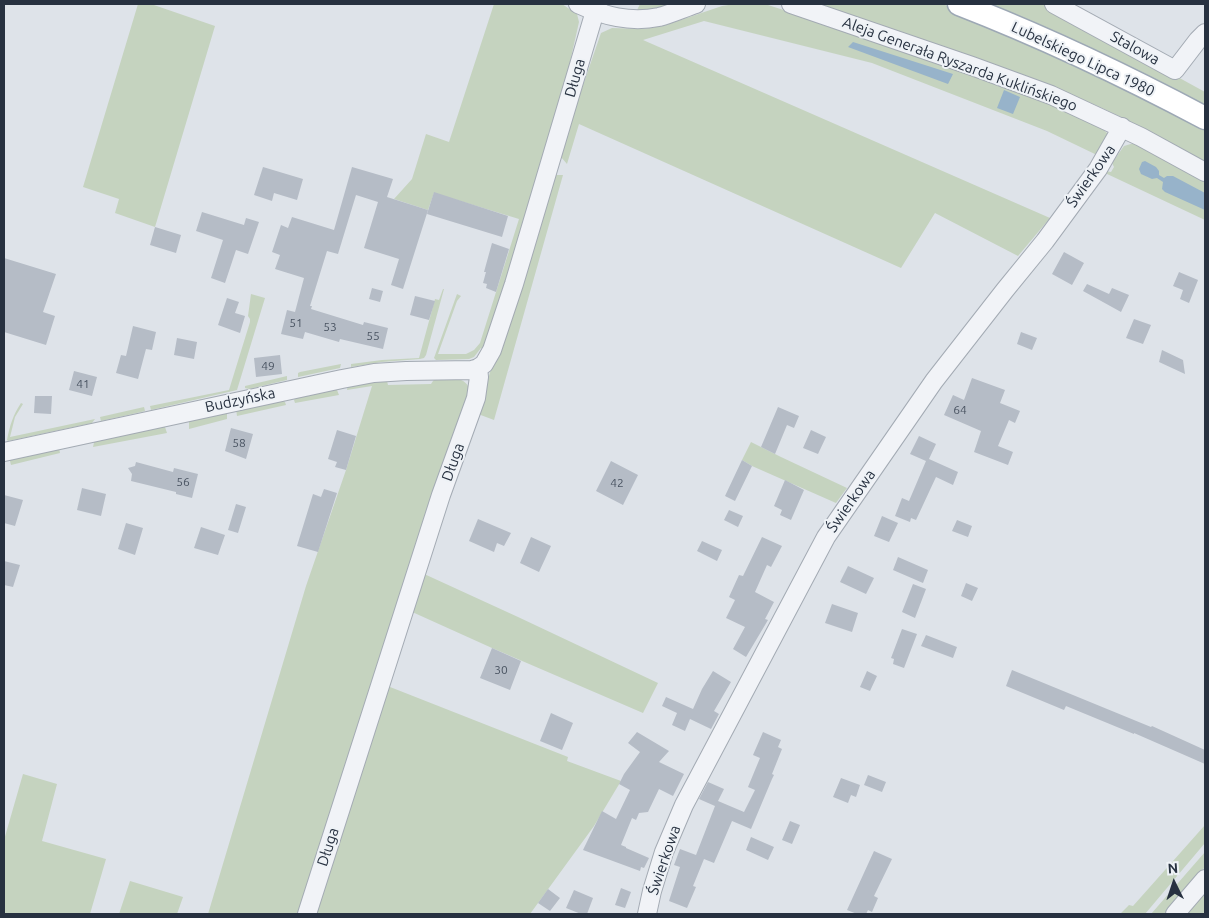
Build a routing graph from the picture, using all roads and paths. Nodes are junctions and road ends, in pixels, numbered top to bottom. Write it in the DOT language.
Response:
graph roads {
  1 [pos="578,4"];
  2 [pos="696,4"];
  3 [pos="791,4"];
  4 [pos="959,4"];
  5 [pos="1054,4"];
  6 [pos="596,6"];
  7 [pos="1205,33"];
  8 [pos="1205,118"];
  9 [pos="1122,127"];
  10 [pos="1205,172"];
  11 [pos="478,368"];
  12 [pos="4,452"];
  13 [pos="1205,879"];
  14 [pos="307,914"];
  15 [pos="647,914"];
  16 [pos="1175,914"];
  1 -- 6 [label="street"];
  2 -- 6 [label="street"];
  3 -- 9 [label="street, Aleja Generała Ryszarda Kuklińskiego"];
  4 -- 8 [label="main road, Lubelskiego Lipca 1980"];
  5 -- 7 [label="street, Stalowa"];
  6 -- 11 [label="street, Długa"];
  9 -- 10 [label="street, Aleja Generała Ryszarda Kuklińskiego"];
  9 -- 15 [label="street, Świerkowa"];
  11 -- 12 [label="street, Budzyńska"];
  11 -- 14 [label="street, Długa"];
  13 -- 16 [label="street"];
}
